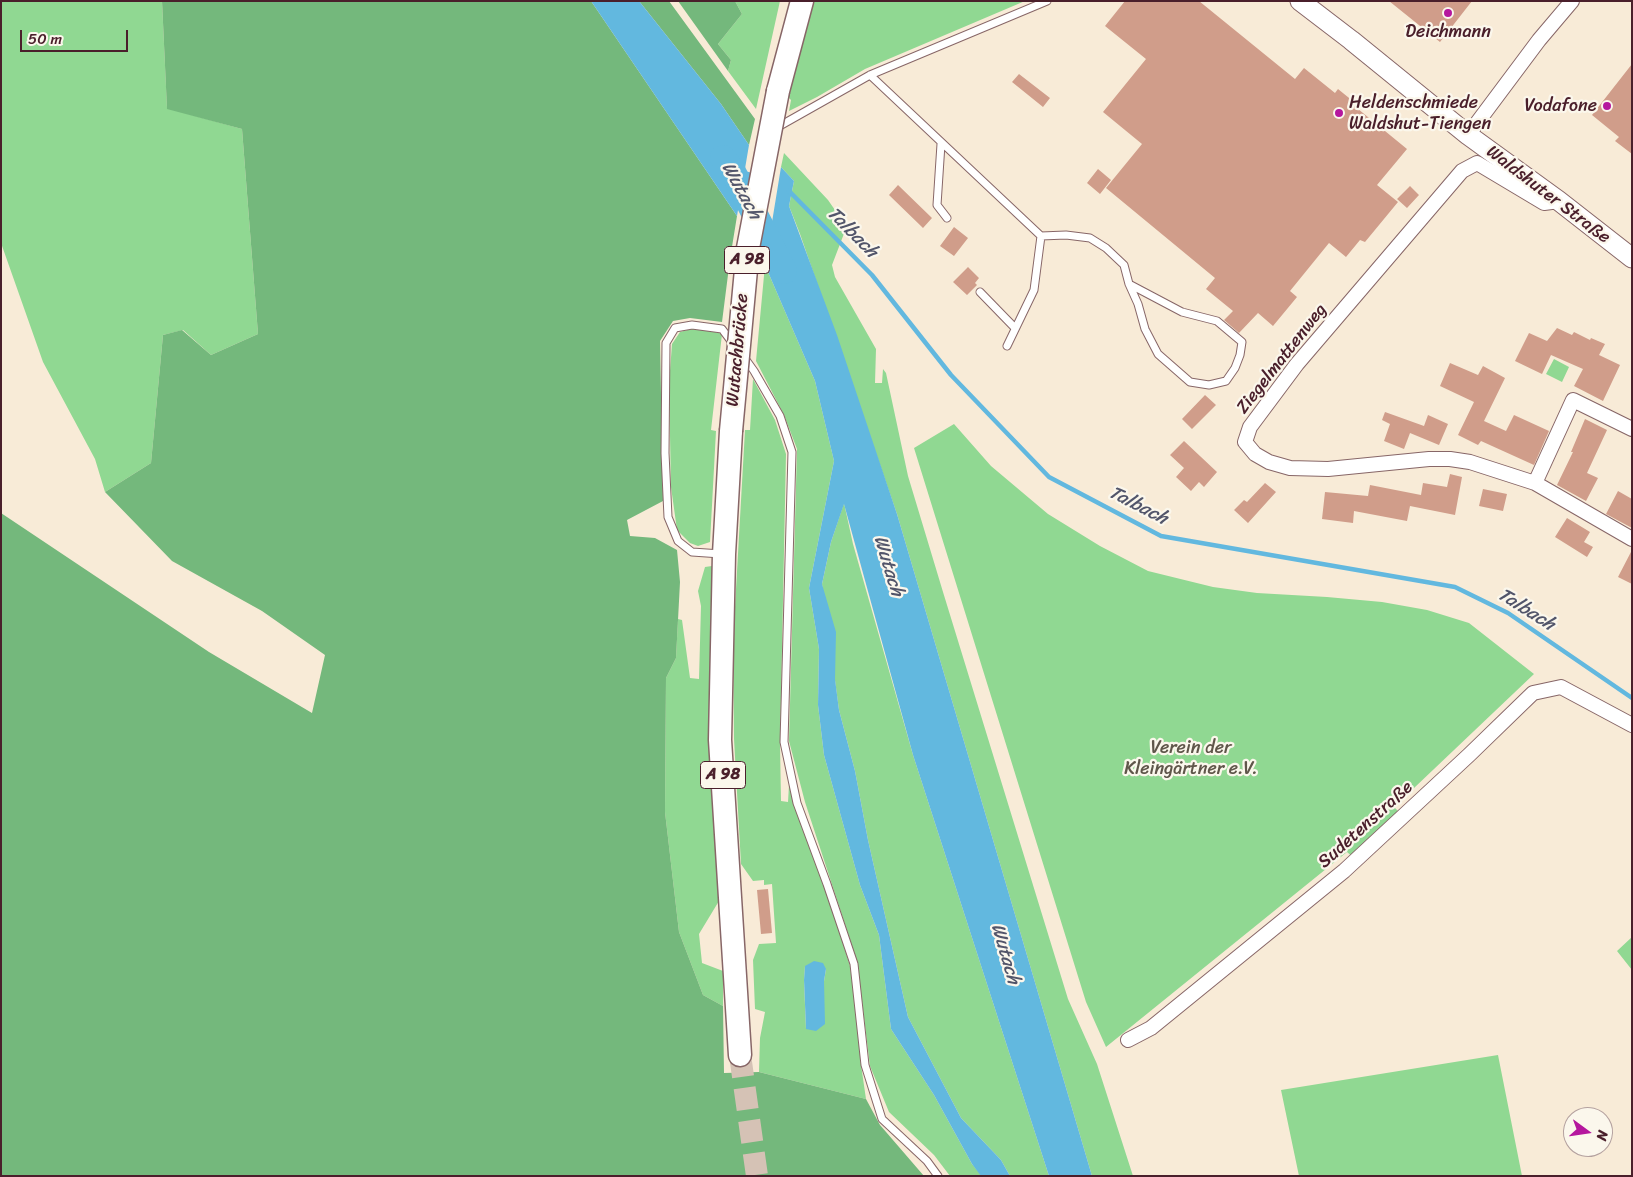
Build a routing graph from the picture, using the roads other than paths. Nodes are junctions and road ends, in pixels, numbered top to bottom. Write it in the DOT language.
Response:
graph roads {
  1 [pos="791,1"];
  2 [pos="802,1"];
  3 [pos="1047,1"];
  4 [pos="1300,1"];
  5 [pos="1572,1"];
  6 [pos="787,60"];
  7 [pos="870,75"];
  8 [pos="770,131"];
  9 [pos="1468,134"];
  10 [pos="941,144"];
  11 [pos="1559,201"];
  12 [pos="947,218"];
  13 [pos="1040,236"];
  14 [pos="1632,258"];
  15 [pos="1129,284"];
  16 [pos="980,292"];
  17 [pos="1015,328"];
  18 [pos="1007,346"];
  19 [pos="1632,429"];
  20 [pos="1535,484"];
  21 [pos="1632,539"];
  22 [pos="724,554"];
  23 [pos="1632,725"];
  24 [pos="1128,1040"];
  25 [pos="740,1055"];
  26 [pos="938,1176"];
  1 -- 6 [label="highway"];
  2 -- 6 [label="highway, A 98"];
  3 -- 7 [label="lane"];
  4 -- 9 [label="main road, Waldshuter Straße"];
  5 -- 9 [label="street"];
  6 -- 22 [label="highway, Wutachbrücke / A 98, bridge"];
  7 -- 8 [label="lane"];
  7 -- 10 [label="lane"];
  9 -- 11 [label="main road, Waldshuter Straße"];
  10 -- 12 [label="lane"];
  10 -- 13 [label="lane"];
  11 -- 14 [label="main road, Waldshuter Straße"];
  11 -- 20 [label="street, Ziegelmattenweg"];
  13 -- 15 [label="lane"];
  13 -- 17 [label="lane"];
  15 -- 15 [label="lane"];
  16 -- 17 [label="lane"];
  17 -- 18 [label="lane"];
  19 -- 20 [label="street"];
  20 -- 21 [label="street"];
  22 -- 25 [label="highway, A 98"];
  22 -- 26 [label="lane"];
  23 -- 24 [label="street, Sudetenstraße"];
}
